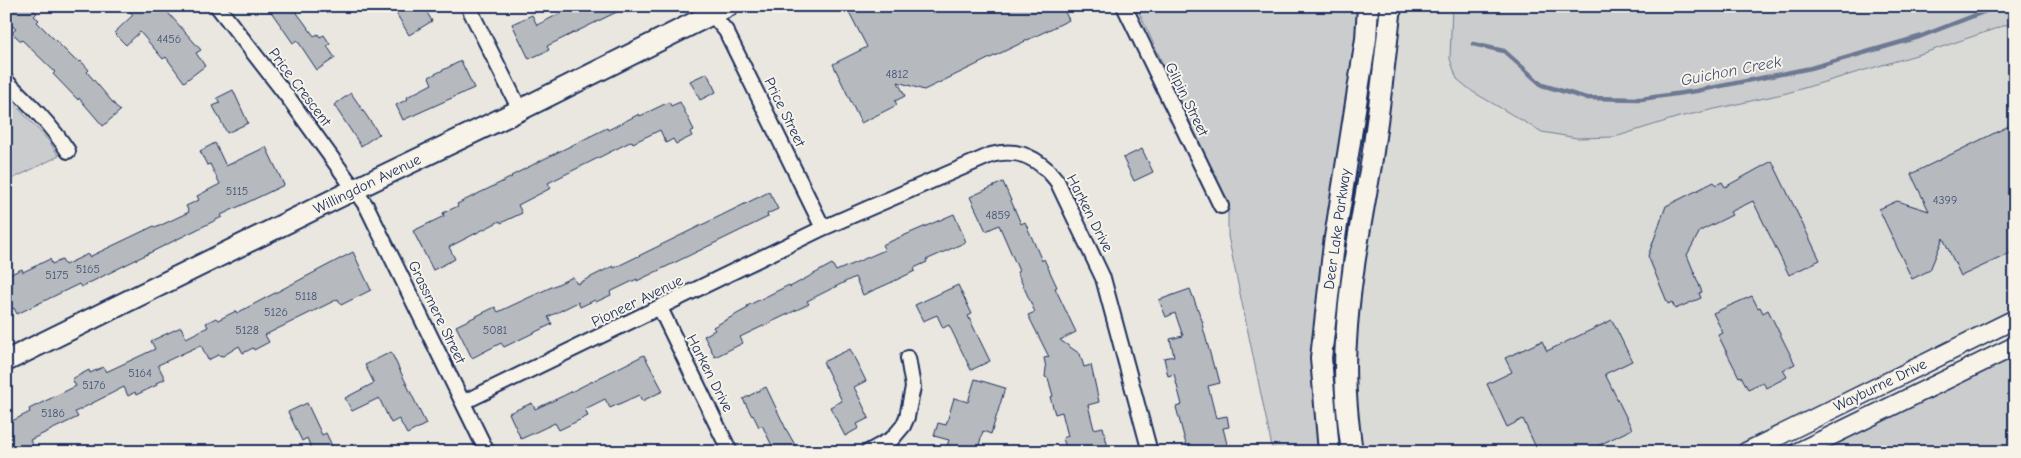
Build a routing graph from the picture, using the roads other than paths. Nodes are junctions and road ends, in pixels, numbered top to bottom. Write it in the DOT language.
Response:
graph roads {
  1 [pos="217,6"];
  2 [pos="468,6"];
  3 [pos="1124,6"];
  4 [pos="1368,6"];
  5 [pos="1391,6"];
  6 [pos="715,9"];
  7 [pos="6,81"];
  8 [pos="520,110"];
  9 [pos="68,152"];
  10 [pos="354,189"];
  11 [pos="1221,206"];
  12 [pos="823,228"];
  13 [pos="660,308"];
  14 [pos="2015,319"];
  15 [pos="2015,346"];
  16 [pos="908,358"];
  17 [pos="6,361"];
  18 [pos="464,402"];
  19 [pos="487,452"];
  20 [pos="730,452"];
  21 [pos="868,452"];
  22 [pos="1150,452"];
  23 [pos="1329,452"];
  24 [pos="1352,452"];
  25 [pos="1746,452"];
  26 [pos="1798,452"];
  1 -- 10 [label="street, Price Crescent"];
  2 -- 8 [label="street"];
  3 -- 11 [label="street, Gilpin Street"];
  4 -- 23 [label="main road, Deer Lake Parkway"];
  5 -- 24 [label="main road, Deer Lake Parkway"];
  6 -- 8 [label="main road, Willingdon Avenue"];
  6 -- 12 [label="street, Price Street"];
  7 -- 9 [label="street"];
  8 -- 10 [label="main road, Willingdon Avenue"];
  10 -- 17 [label="main road, Willingdon Avenue"];
  10 -- 18 [label="street, Grassmere Street"];
  12 -- 13 [label="street, Pioneer Avenue"];
  12 -- 22 [label="street, Harken Drive"];
  13 -- 18 [label="street, Pioneer Avenue"];
  13 -- 20 [label="street, Harken Drive"];
  14 -- 25 [label="street, Wayburne Drive"];
  15 -- 26 [label="street, Wayburne Drive"];
  16 -- 21 [label="street"];
  18 -- 19 [label="street, Grassmere Street"];
}
